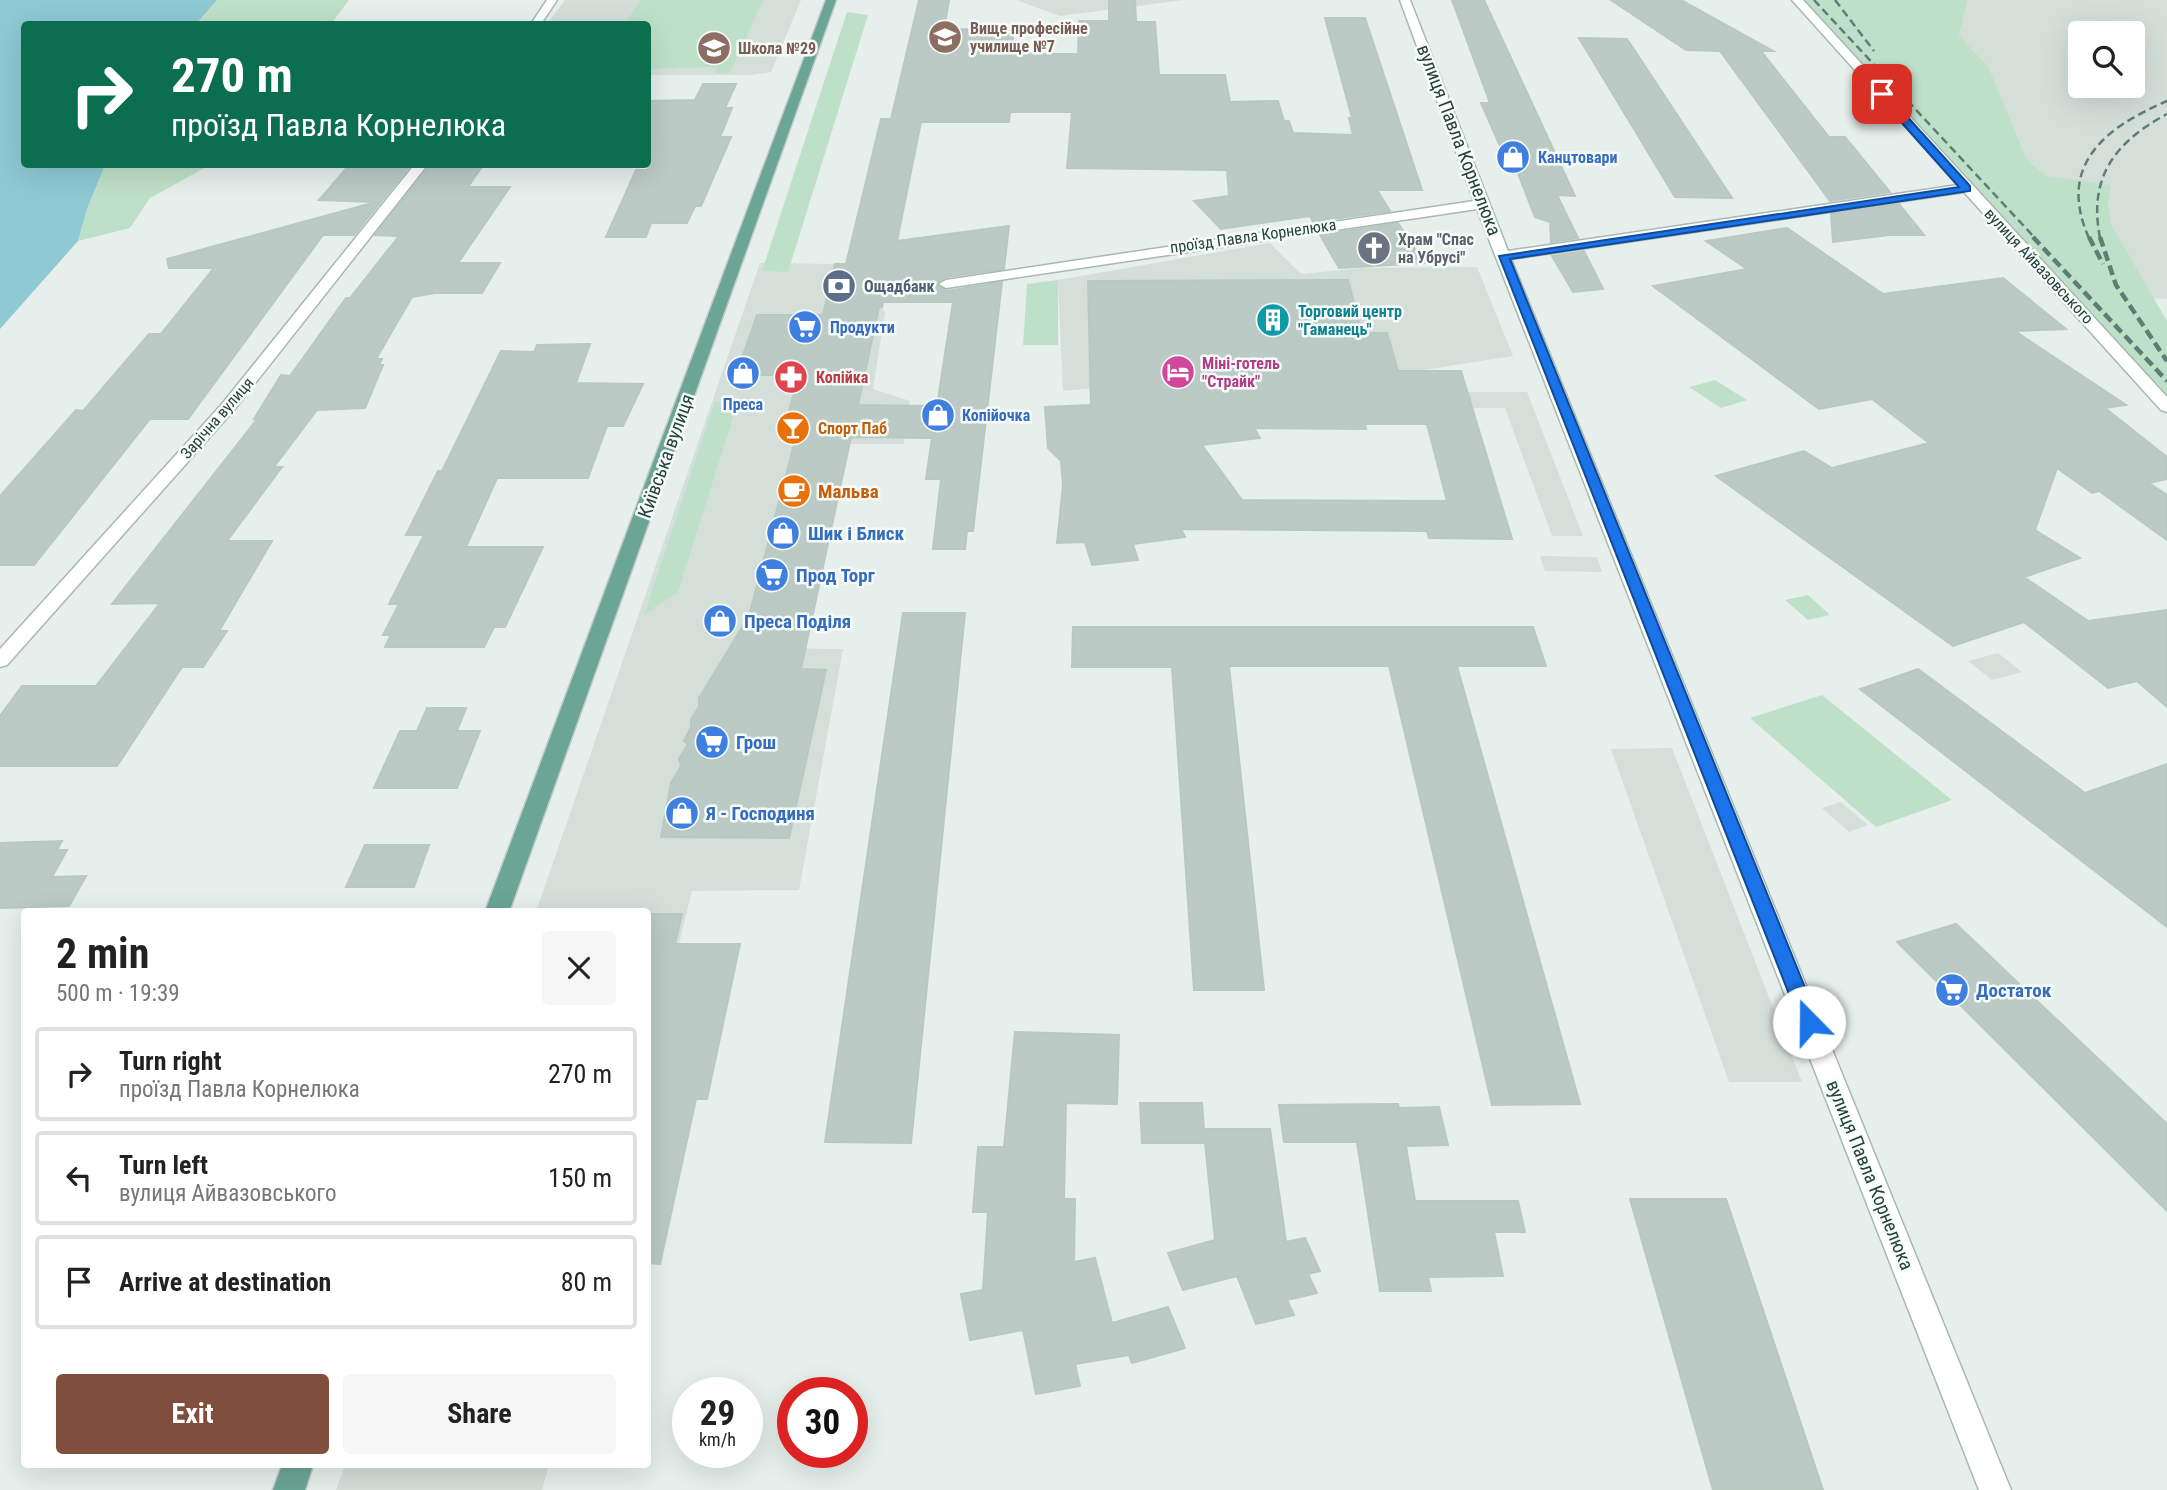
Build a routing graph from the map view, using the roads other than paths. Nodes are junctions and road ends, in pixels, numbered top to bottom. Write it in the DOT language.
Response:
graph roads {
  1 [pos="552,0"];
  2 [pos="831,0"];
  3 [pos="1405,0"];
  4 [pos="1797,0"];
  5 [pos="538,21"];
  6 [pos="419,168"];
  7 [pos="1966,188"];
  8 [pos="1482,204"];
  9 [pos="1504,256"];
  10 [pos="946,284"];
  11 [pos="2167,407"];
  12 [pos="0,661"];
  13 [pos="498,908"];
  14 [pos="297,1468"];
  15 [pos="289,1490"];
  16 [pos="1995,1490"];
  1 -- 5 [label="street"];
  2 -- 13 [label="main road, Київська вулиця"];
  3 -- 8 [label="street, вулиця Павла Корнелюка"];
  4 -- 7 [label="street, вулиця Айвазовського"];
  6 -- 12 [label="street, Зарічна вулиця"];
  7 -- 9 [label="street"];
  7 -- 11 [label="street, вулиця Айвазовського"];
  8 -- 9 [label="street, вулиця Павла Корнелюка"];
  8 -- 10 [label="street, проїзд Павла Корнелюка"];
  9 -- 16 [label="street, вулиця Павла Корнелюка"];
  14 -- 15 [label="main road"];
}
